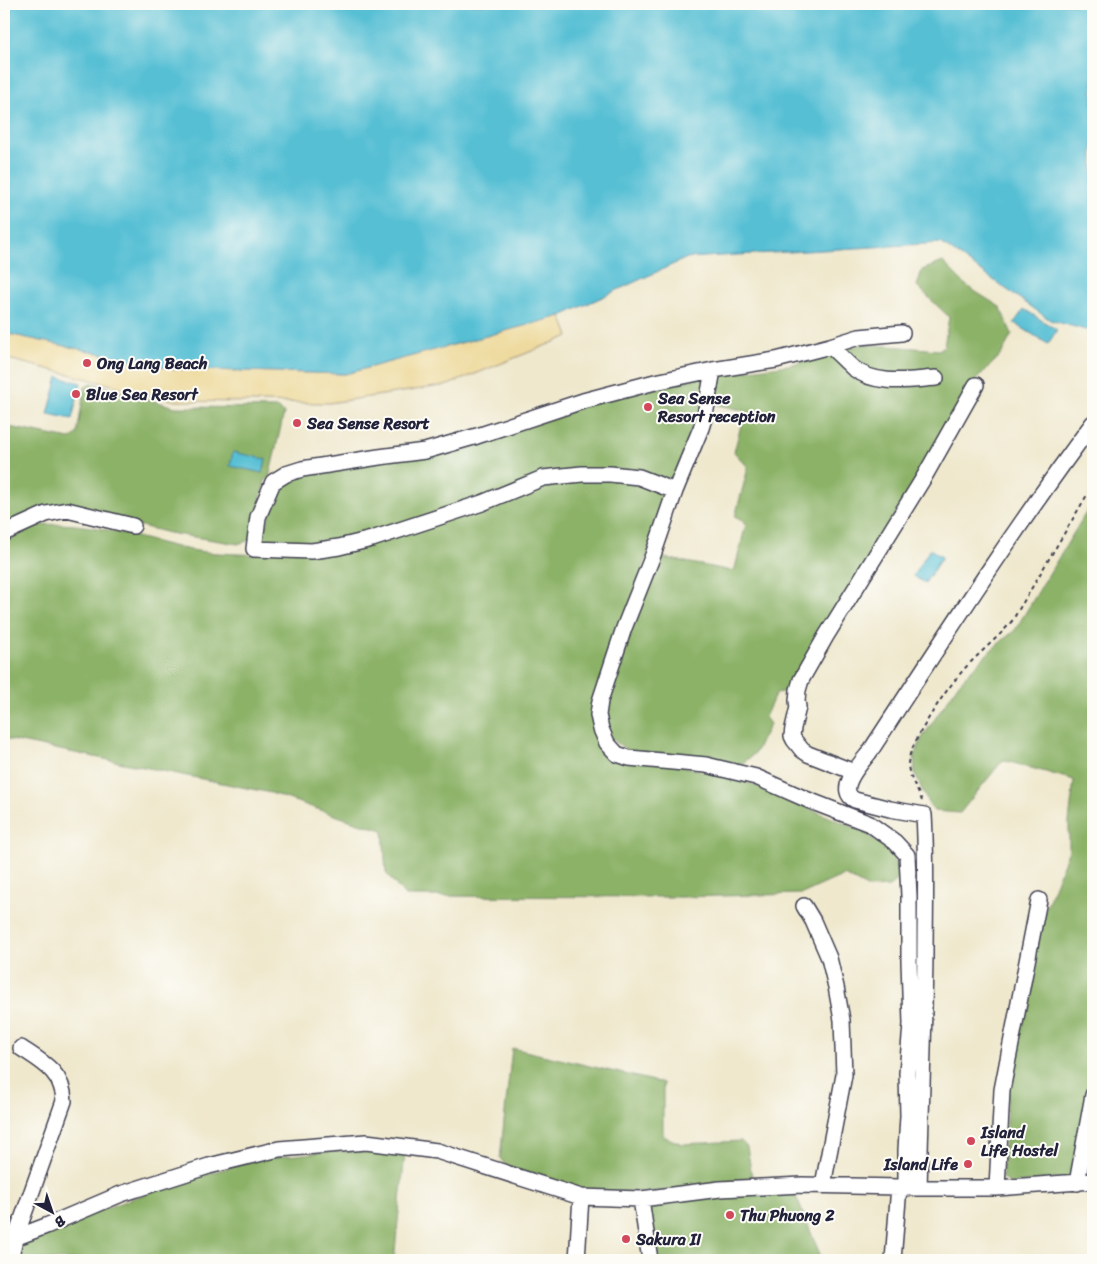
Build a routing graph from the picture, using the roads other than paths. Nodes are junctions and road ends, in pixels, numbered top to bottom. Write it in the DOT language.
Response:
graph roads {
  1 [pos="902,333"];
  2 [pos="830,346"];
  3 [pos="713,370"];
  4 [pos="936,378"];
  5 [pos="976,385"];
  6 [pos="1093,423"];
  7 [pos="676,491"];
  8 [pos="133,526"];
  9 [pos="4,533"];
  10 [pos="854,772"];
  11 [pos="1039,900"];
  12 [pos="804,906"];
  13 [pos="21,1048"];
  14 [pos="1093,1095"];
  15 [pos="1093,1181"];
  16 [pos="1077,1183"];
  17 [pos="823,1185"];
  18 [pos="908,1188"];
  19 [pos="997,1188"];
  20 [pos="581,1197"];
  21 [pos="642,1199"];
  22 [pos="9,1240"];
  23 [pos="10,1260"];
  24 [pos="577,1260"];
  25 [pos="650,1260"];
  26 [pos="893,1260"];
  1 -- 2 [label="street"];
  2 -- 3 [label="street"];
  2 -- 4 [label="street"];
  3 -- 7 [label="street"];
  3 -- 7 [label="street"];
  5 -- 10 [label="street"];
  6 -- 10 [label="street"];
  7 -- 18 [label="street"];
  8 -- 9 [label="street"];
  10 -- 18 [label="street"];
  11 -- 19 [label="street"];
  12 -- 17 [label="street"];
  13 -- 22 [label="street"];
  14 -- 16 [label="street"];
  15 -- 16 [label="street"];
  16 -- 19 [label="street"];
  17 -- 18 [label="street"];
  17 -- 21 [label="street"];
  18 -- 19 [label="street"];
  18 -- 26 [label="street"];
  20 -- 21 [label="street"];
  20 -- 22 [label="street"];
  20 -- 24 [label="street"];
  21 -- 25 [label="street"];
  22 -- 23 [label="street"];
}
